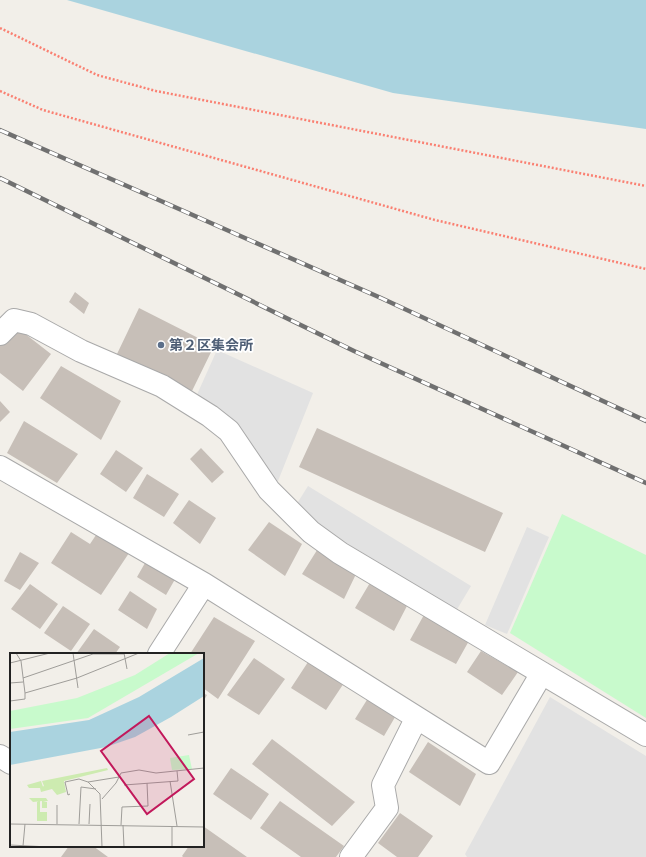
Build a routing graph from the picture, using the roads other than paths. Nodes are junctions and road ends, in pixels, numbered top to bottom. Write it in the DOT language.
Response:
graph roads {
  1 [pos="0,334"];
  2 [pos="0,466"];
  3 [pos="204,584"];
  4 [pos="160,653"];
  5 [pos="542,673"];
  6 [pos="416,719"];
  7 [pos="646,735"];
  8 [pos="0,756"];
  9 [pos="10,762"];
  10 [pos="351,857"];
  1 -- 5 [label="street"];
  2 -- 3 [label="street"];
  3 -- 4 [label="street"];
  3 -- 6 [label="street"];
  5 -- 6 [label="street"];
  5 -- 7 [label="street"];
  6 -- 10 [label="street"];
  8 -- 9 [label="street"];
}
